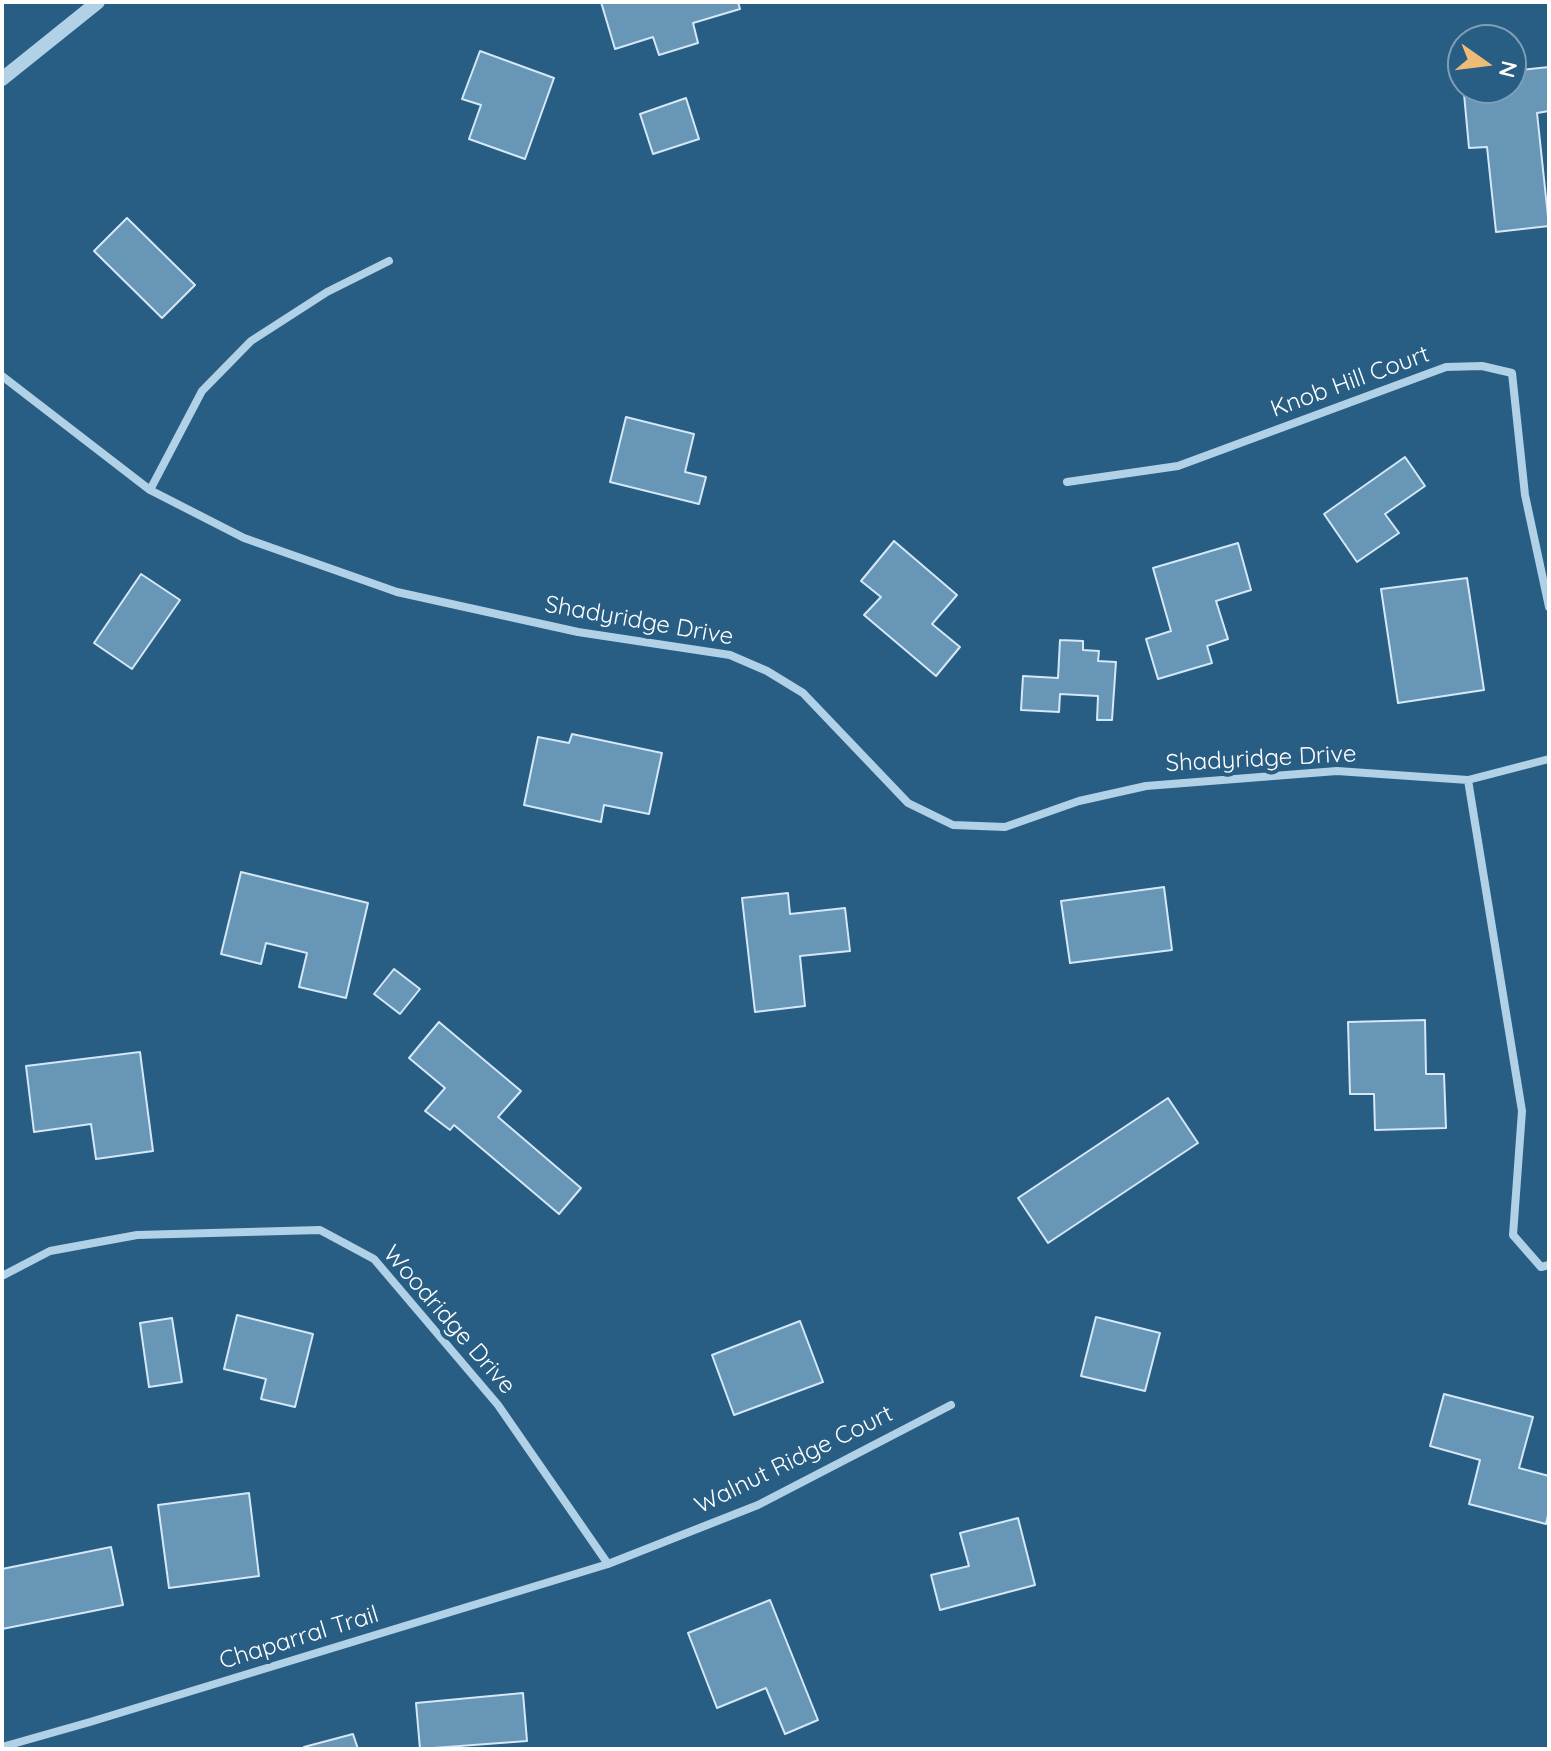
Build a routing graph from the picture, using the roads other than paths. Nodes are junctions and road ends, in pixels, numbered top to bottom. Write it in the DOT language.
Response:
graph roads {
  1 [pos="98,2"];
  2 [pos="2,79"];
  3 [pos="389,261"];
  4 [pos="2,376"];
  5 [pos="1067,482"];
  6 [pos="150,490"];
  7 [pos="1549,607"];
  8 [pos="1549,759"];
  9 [pos="1468,780"];
  10 [pos="1549,1265"];
  11 [pos="2,1276"];
  12 [pos="951,1405"];
  13 [pos="608,1564"];
  14 [pos="2,1747"];
  1 -- 2 [label="street"];
  3 -- 6 [label="street"];
  4 -- 6 [label="street, Shadyridge Drive"];
  5 -- 7 [label="street, Knob Hill Court"];
  6 -- 9 [label="street, Shadyridge Drive"];
  8 -- 9 [label="street, Shadyridge Drive"];
  9 -- 10 [label="street"];
  11 -- 13 [label="street, Woodridge Drive"];
  12 -- 13 [label="street, Walnut Ridge Court"];
  13 -- 14 [label="street, Chaparral Trail"];
}
